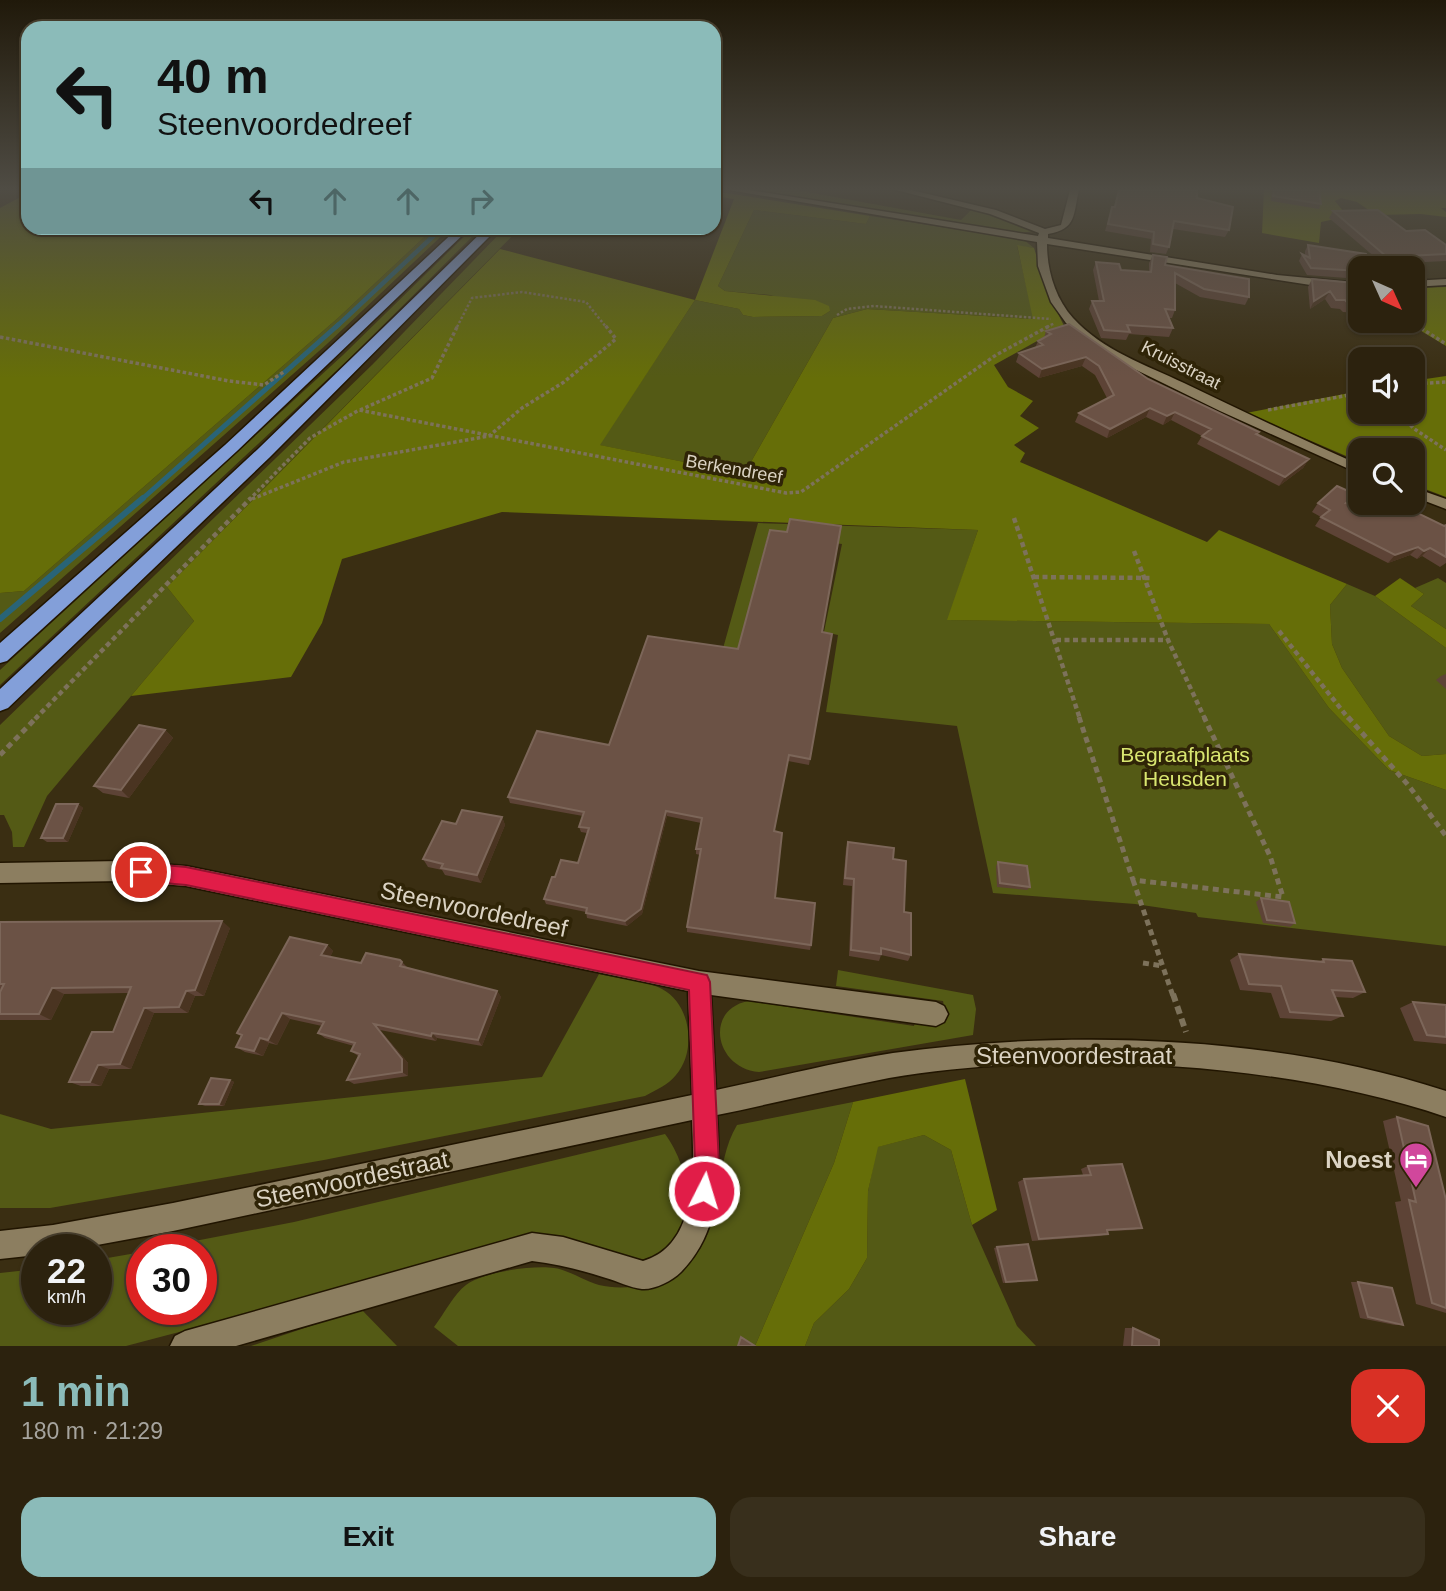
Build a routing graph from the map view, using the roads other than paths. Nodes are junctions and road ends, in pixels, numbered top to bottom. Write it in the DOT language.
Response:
graph roads {
  1 [pos="438,253"];
  2 [pos="467,253"];
  3 [pos="1040,253"];
  4 [pos="1138,253"];
  5 [pos="1446,282"];
  6 [pos="1425,284"];
  7 [pos="1348,285"];
  8 [pos="1348,465"];
  9 [pos="1425,496"];
  10 [pos="1446,504"];
  11 [pos="0,655"];
  12 [pos="0,702"];
  13 [pos="0,873"];
  14 [pos="699,982"];
  15 [pos="936,1014"];
  16 [pos="1446,1104"];
  17 [pos="702,1105"];
  18 [pos="0,1245"];
  19 [pos="185,1346"];
  1 -- 11 [label="highway"];
  2 -- 12 [label="highway"];
  3 -- 8 [label="street, Kruisstraat"];
  4 -- 7 [label="street"];
  5 -- 6 [label="street"];
  9 -- 10 [label="street"];
  13 -- 14 [label="street, Steenvoordedreef"];
  14 -- 15 [label="street, Steenvoordedreef"];
  14 -- 17 [label="street"];
  16 -- 17 [label="street, Steenvoordestraat"];
  17 -- 18 [label="street, Steenvoordestraat"];
  17 -- 19 [label="street"];
}
